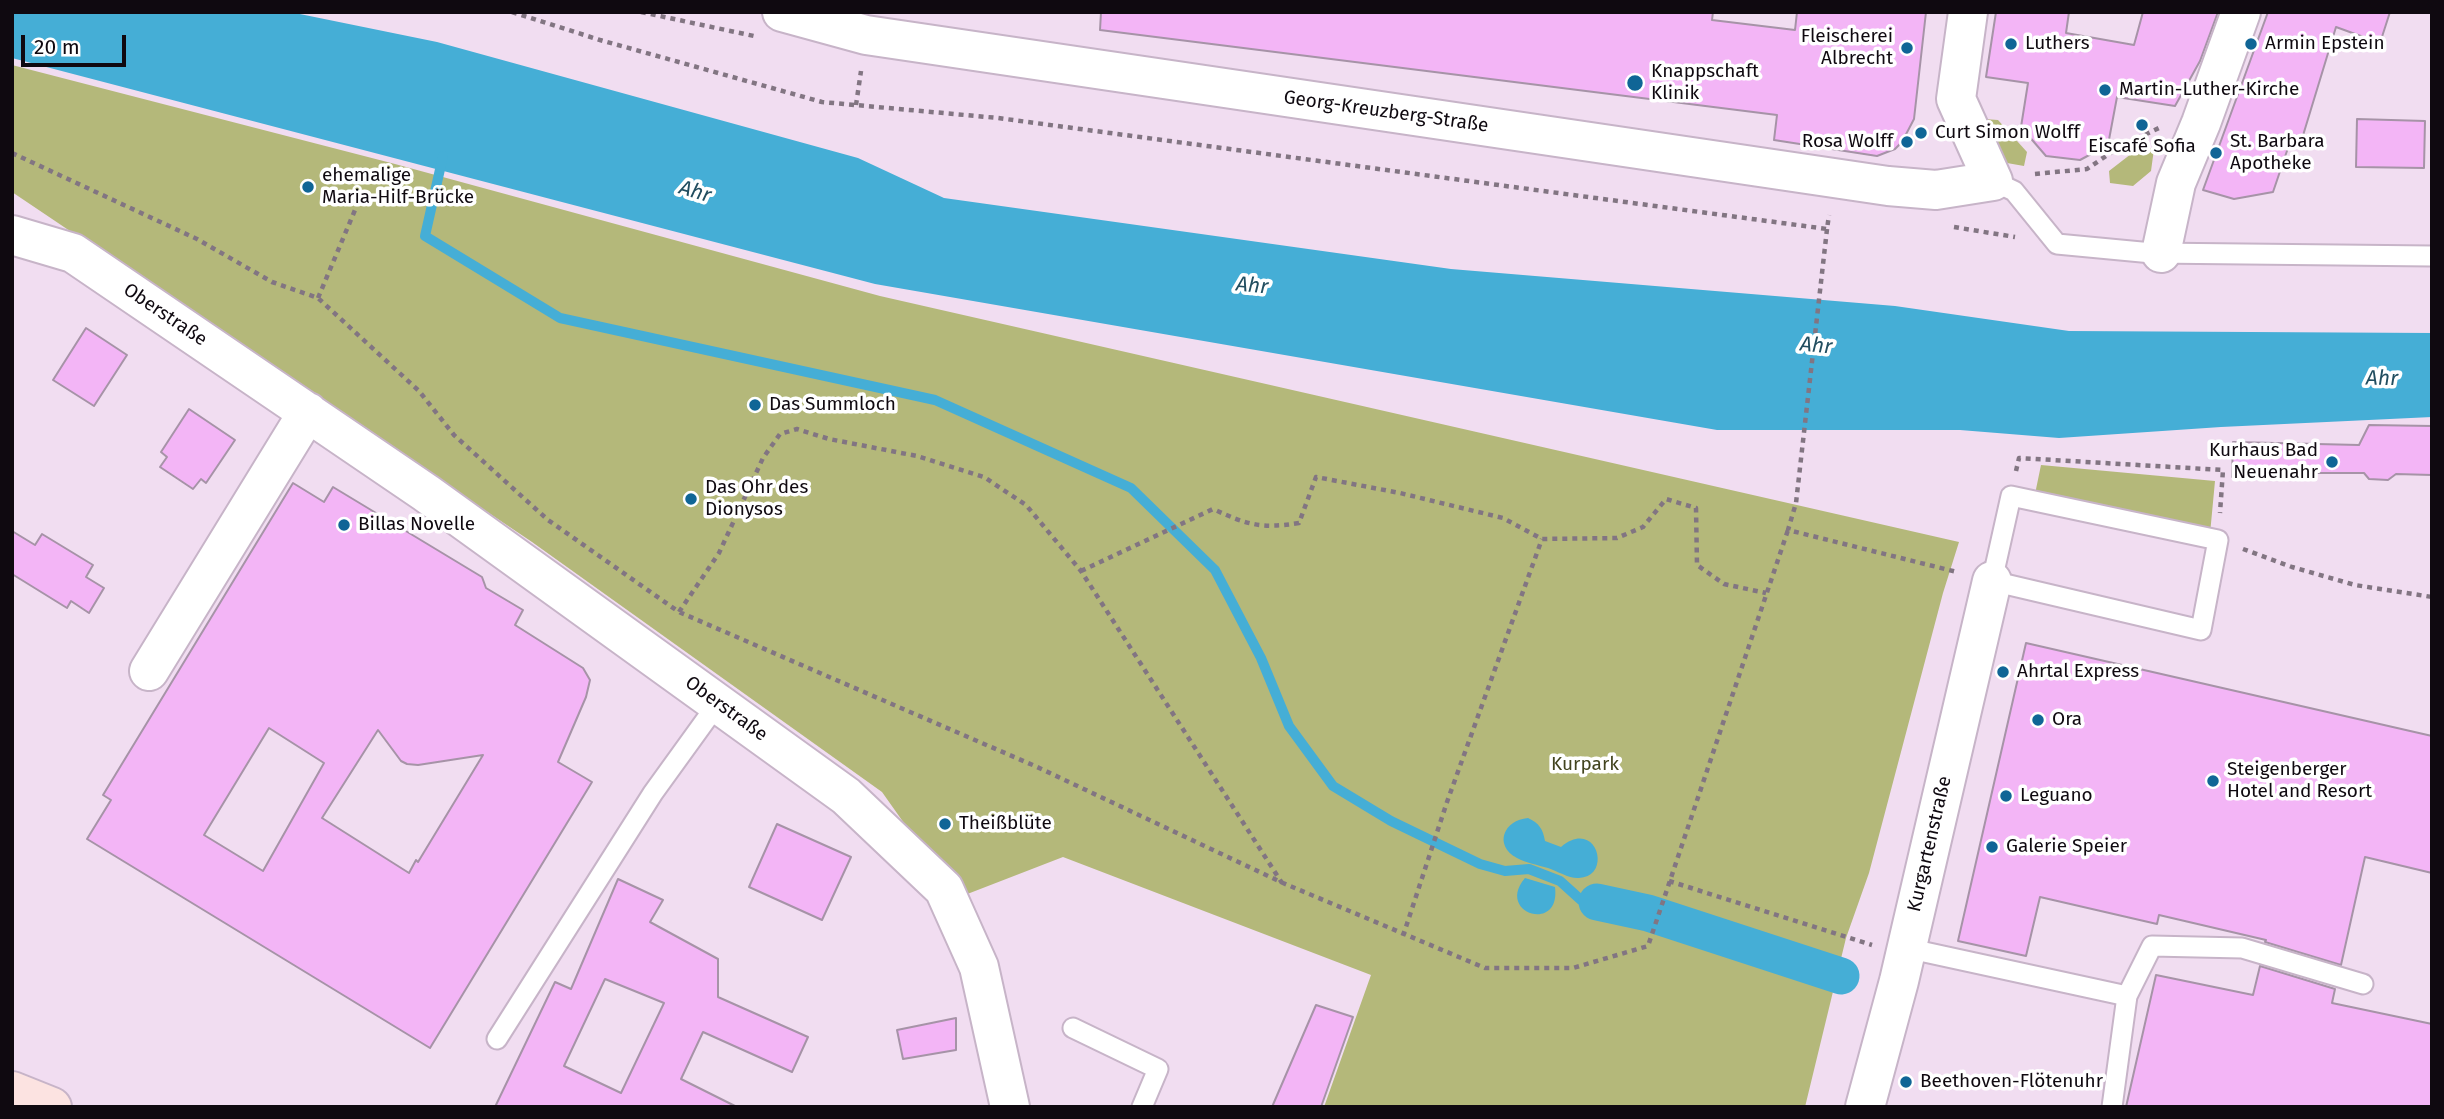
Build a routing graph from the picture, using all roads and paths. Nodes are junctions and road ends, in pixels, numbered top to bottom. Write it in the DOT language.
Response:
graph roads {
  1 [pos="512,12"];
  2 [pos="782,12"];
  3 [pos="1968,12"];
  4 [pos="2241,12"];
  5 [pos="865,36"];
  6 [pos="856,104"];
  7 [pos="2119,147"];
  8 [pos="12,153"];
  9 [pos="1993,181"];
  10 [pos="1830,206"];
  11 [pos="355,211"];
  12 [pos="1827,229"];
  13 [pos="13,234"];
  14 [pos="2161,253"];
  15 [pos="2432,257"];
  16 [pos="318,298"];
  17 [pos="309,412"];
  18 [pos="1788,530"];
  19 [pos="1542,539"];
  20 [pos="1081,571"];
  21 [pos="1992,581"];
  22 [pos="1766,593"];
  23 [pos="679,612"];
  24 [pos="149,671"];
  25 [pos="718,703"];
  26 [pos="1669,881"];
  27 [pos="1283,883"];
  28 [pos="1403,936"];
  29 [pos="1906,948"];
  30 [pos="2363,984"];
  31 [pos="2127,996"];
  32 [pos="1073,1028"];
  33 [pos="497,1039"];
  34 [pos="12,1091"];
  35 [pos="52,1107"];
  36 [pos="1010,1107"];
  37 [pos="1142,1107"];
  38 [pos="1865,1107"];
  39 [pos="2112,1107"];
  1 -- 6 [label="path"];
  2 -- 5 [label="street, Georg-Kreuzberg-Straße"];
  3 -- 9 [label="street"];
  4 -- 14 [label="street"];
  5 -- 6 [label="path"];
  5 -- 9 [label="street, Georg-Kreuzberg-Straße"];
  6 -- 12 [label="path"];
  7 -- 9 [label="path"];
  8 -- 16 [label="path"];
  9 -- 14 [label="lane"];
  10 -- 12 [label="path"];
  11 -- 16 [label="path"];
  12 -- 18 [label="path"];
  13 -- 17 [label="street, Oberstraße"];
  14 -- 15 [label="lane"];
  16 -- 23 [label="path"];
  17 -- 24 [label="street"];
  17 -- 25 [label="street, Oberstraße"];
  18 -- 21 [label="path"];
  18 -- 22 [label="path"];
  19 -- 20 [label="path"];
  19 -- 22 [label="path"];
  19 -- 28 [label="path"];
  20 -- 23 [label="path"];
  20 -- 27 [label="path"];
  21 -- 21 [label="lane"];
  21 -- 29 [label="street, Kurgartenstraße"];
  22 -- 26 [label="path"];
  23 -- 27 [label="path"];
  25 -- 33 [label="lane"];
  25 -- 36 [label="street, Oberstraße"];
  26 -- 28 [label="path"];
  26 -- 29 [label="path"];
  27 -- 28 [label="path"];
  29 -- 31 [label="lane"];
  29 -- 38 [label="street, Kurgartenstraße"];
  30 -- 31 [label="lane"];
  31 -- 39 [label="lane"];
  32 -- 37 [label="lane"];
  34 -- 35 [label="street"];
}
